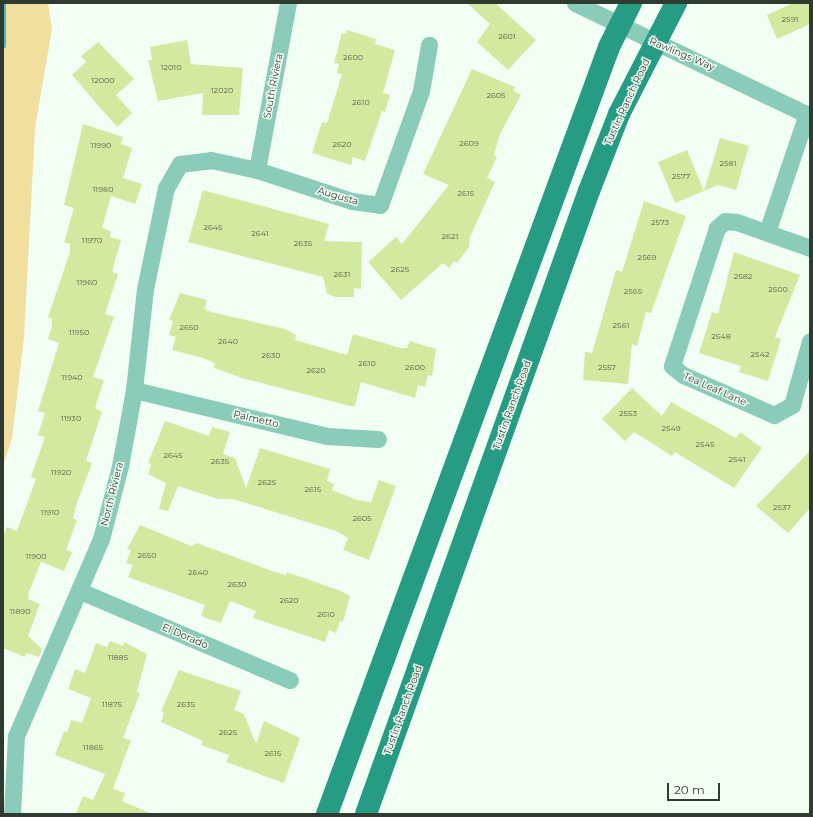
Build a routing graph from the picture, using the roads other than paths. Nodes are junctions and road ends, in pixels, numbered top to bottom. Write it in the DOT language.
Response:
graph roads {
  1 [pos="288,3"];
  2 [pos="575,3"];
  3 [pos="631,3"];
  4 [pos="676,3"];
  5 [pos="619,26"];
  6 [pos="654,42"];
  7 [pos="429,44"];
  8 [pos="808,115"];
  9 [pos="180,164"];
  10 [pos="257,170"];
  11 [pos="767,232"];
  12 [pos="810,248"];
  13 [pos="810,340"];
  14 [pos="134,390"];
  15 [pos="378,439"];
  16 [pos="80,591"];
  17 [pos="290,680"];
  18 [pos="12,814"];
  19 [pos="327,814"];
  20 [pos="366,814"];
  1 -- 10 [label="street, South Riviera"];
  2 -- 5 [label="street, Rawlings Way"];
  3 -- 5 [label="main road"];
  4 -- 6 [label="main road, Tustin Ranch Road"];
  5 -- 6 [label="street, Rawlings Way"];
  5 -- 19 [label="main road"];
  6 -- 8 [label="street, Rawlings Way"];
  6 -- 20 [label="main road, Tustin Ranch Road"];
  7 -- 10 [label="street, Augusta"];
  8 -- 11 [label="street"];
  9 -- 10 [label="street, Augusta"];
  9 -- 14 [label="street, North Riviera"];
  11 -- 12 [label="street, Tea Leaf Lane"];
  11 -- 13 [label="street, Tea Leaf Lane"];
  14 -- 15 [label="street, Palmetto"];
  14 -- 16 [label="street, North Riviera"];
  16 -- 17 [label="street, El Dorado"];
  16 -- 18 [label="street, North Riviera"];
}
